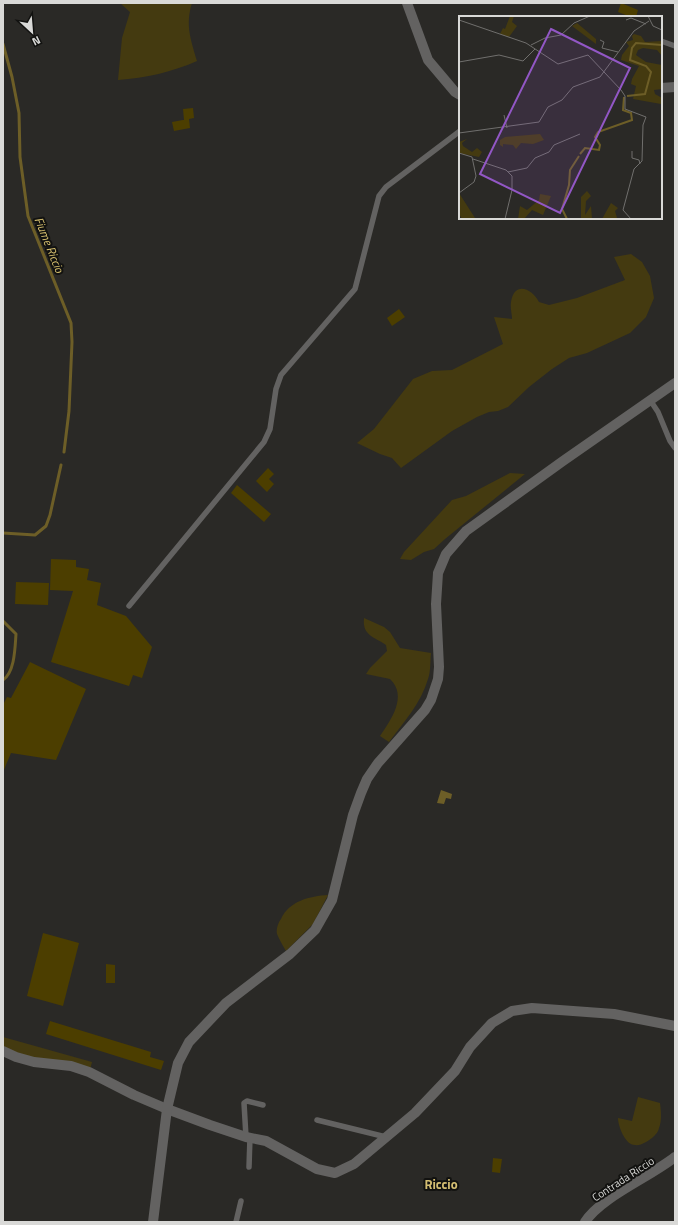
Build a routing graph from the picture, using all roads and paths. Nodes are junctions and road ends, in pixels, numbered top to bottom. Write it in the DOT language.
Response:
graph roads {
  1 [pos="407,3"];
  2 [pos="662,42"];
  3 [pos="675,46"];
  4 [pos="675,87"];
  5 [pos="662,88"];
  6 [pos="459,94"];
  7 [pos="459,132"];
  8 [pos="675,383"];
  9 [pos="650,400"];
  10 [pos="675,448"];
  11 [pos="129,606"];
  12 [pos="675,1026"];
  13 [pos="3,1051"];
  14 [pos="263,1105"];
  15 [pos="167,1109"];
  16 [pos="317,1120"];
  17 [pos="248,1137"];
  18 [pos="386,1137"];
  19 [pos="675,1157"];
  20 [pos="249,1167"];
  21 [pos="241,1201"];
  22 [pos="153,1222"];
  23 [pos="236,1222"];
  24 [pos="585,1222"];
  1 -- 6 [label="street"];
  2 -- 3 [label="lane"];
  4 -- 5 [label="street"];
  7 -- 11 [label="lane"];
  8 -- 9 [label="street"];
  9 -- 10 [label="lane"];
  9 -- 15 [label="street"];
  12 -- 18 [label="street"];
  13 -- 15 [label="street"];
  14 -- 17 [label="lane"];
  15 -- 17 [label="street"];
  15 -- 22 [label="street"];
  16 -- 18 [label="lane"];
  17 -- 18 [label="street"];
  17 -- 20 [label="lane"];
  19 -- 24 [label="street, Contrada Riccio"];
  21 -- 23 [label="lane"];
}
